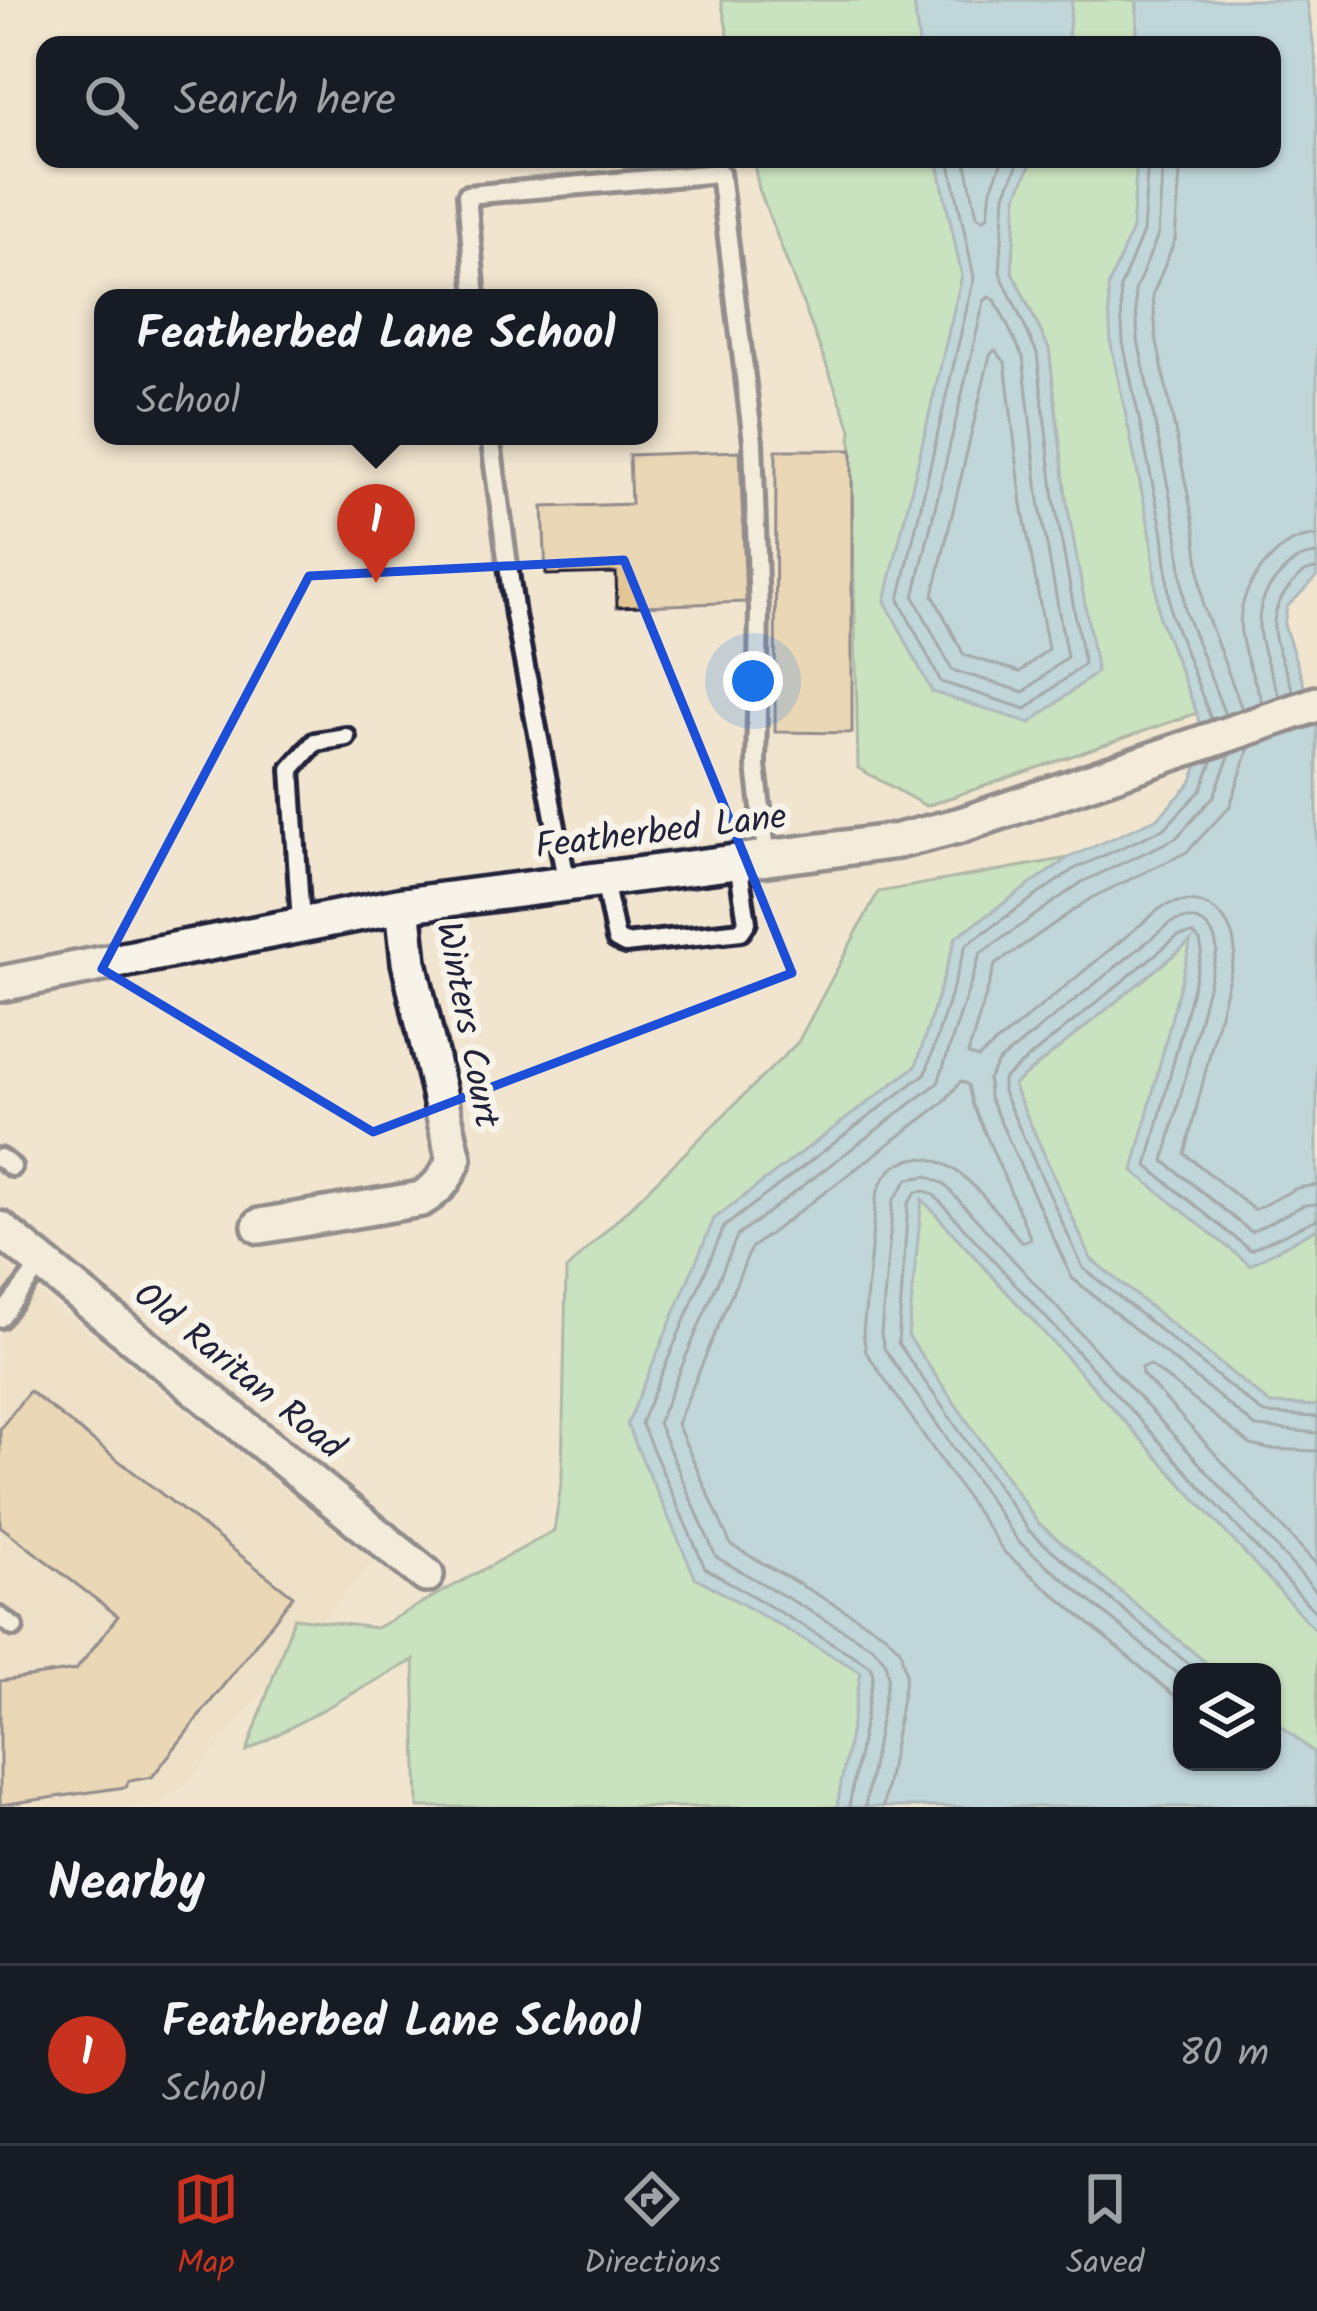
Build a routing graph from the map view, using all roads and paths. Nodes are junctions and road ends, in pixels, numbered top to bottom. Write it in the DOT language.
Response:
graph roads {
  1 [pos="475,289"];
  2 [pos="491,445"];
  3 [pos="1317,704"];
  4 [pos="346,737"];
  5 [pos="753,861"];
  6 [pos="604,880"];
  7 [pos="567,884"];
  8 [pos="403,904"];
  9 [pos="301,923"];
  10 [pos="0,984"];
  11 [pos="260,1226"];
  12 [pos="0,1229"];
  13 [pos="42,1263"];
  14 [pos="0,1318"];
  15 [pos="426,1575"];
  1 -- 5 [label="lane"];
  2 -- 7 [label="lane"];
  3 -- 5 [label="street, Featherbed Lane"];
  4 -- 9 [label="lane"];
  5 -- 6 [label="street, Featherbed Lane"];
  5 -- 6 [label="lane"];
  6 -- 7 [label="street, Featherbed Lane"];
  7 -- 8 [label="street, Featherbed Lane"];
  8 -- 9 [label="street, Featherbed Lane"];
  8 -- 11 [label="street, Winters Court"];
  9 -- 10 [label="street, Featherbed Lane"];
  12 -- 13 [label="street, Old Raritan Road"];
  13 -- 14 [label="lane"];
  13 -- 15 [label="street, Old Raritan Road"];
}
